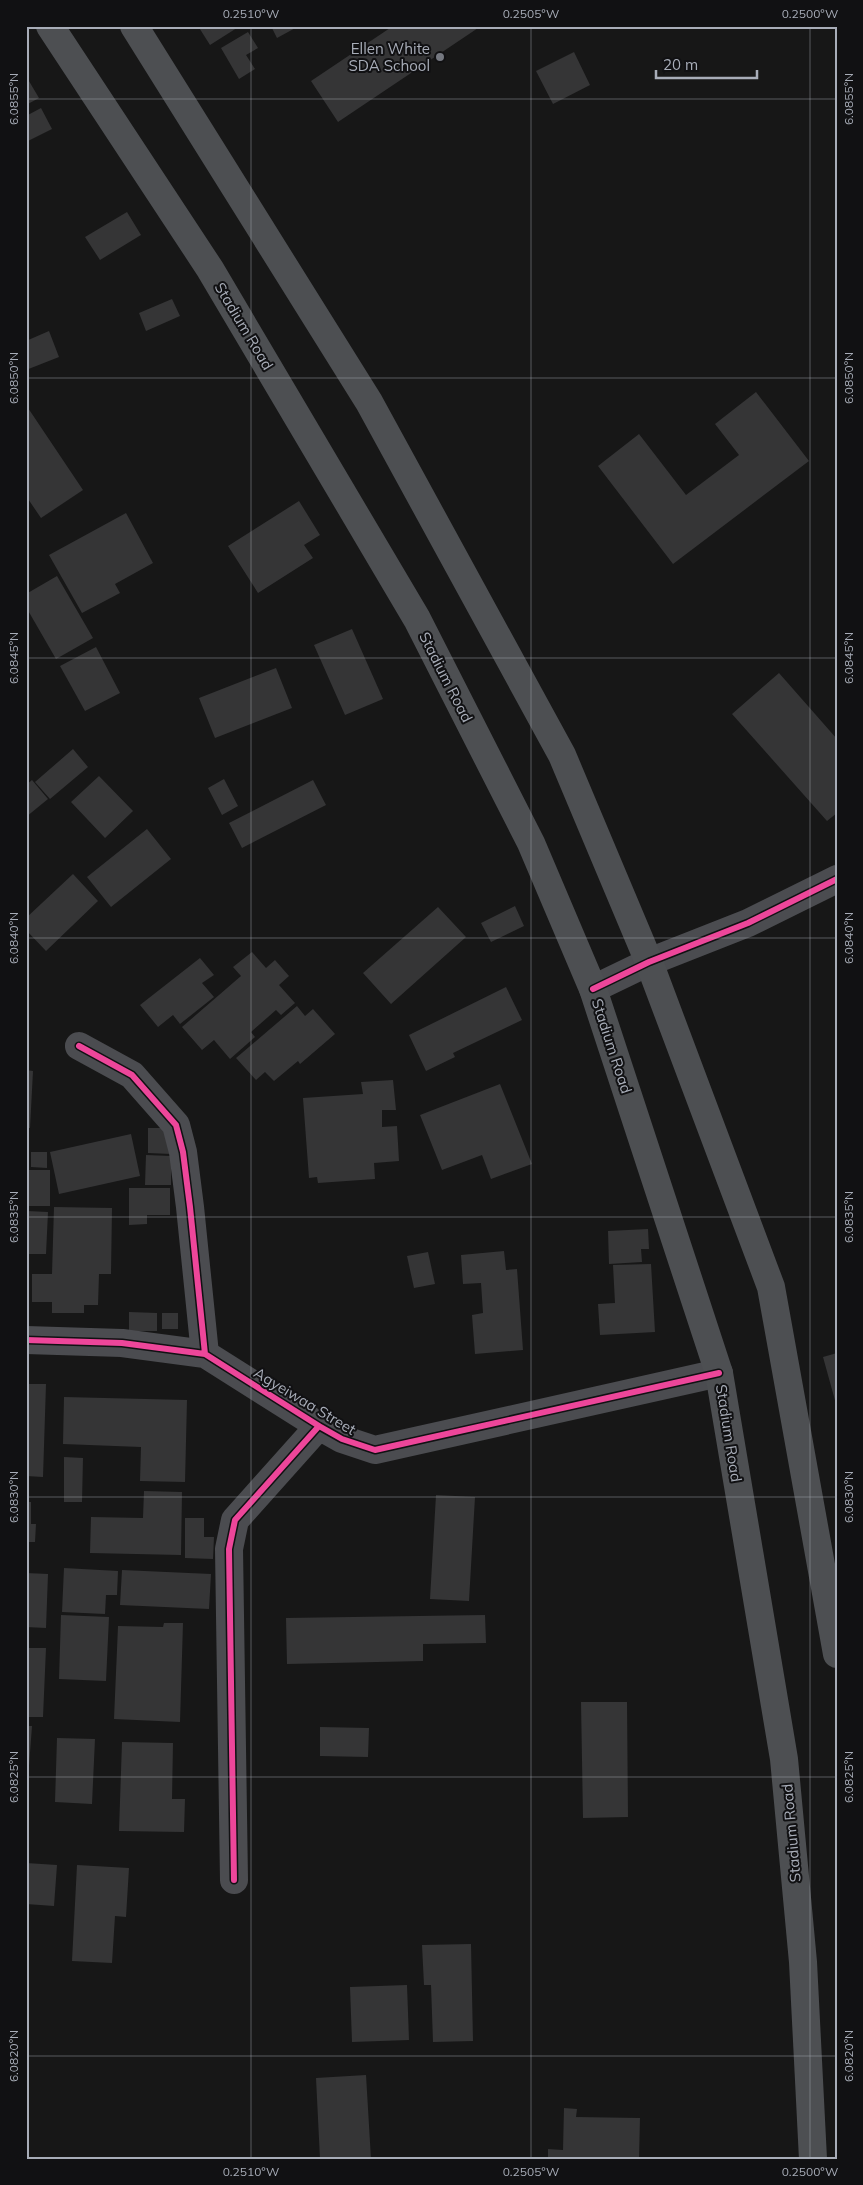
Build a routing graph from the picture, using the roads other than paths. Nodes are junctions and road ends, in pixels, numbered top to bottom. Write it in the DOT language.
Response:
graph roads {
  1 [pos="50,26"];
  2 [pos="134,26"];
  3 [pos="837,879"];
  4 [pos="649,962"];
  5 [pos="593,988"];
  6 [pos="79,1046"];
  7 [pos="26,1340"];
  8 [pos="205,1354"];
  9 [pos="719,1373"];
  10 [pos="319,1426"];
  11 [pos="837,1654"];
  12 [pos="234,1880"];
  13 [pos="813,2159"];
  1 -- 5 [label="main road, Stadium Road"];
  2 -- 4 [label="main road"];
  3 -- 4 [label="street"];
  4 -- 5 [label="street"];
  4 -- 11 [label="main road"];
  5 -- 9 [label="main road, Stadium Road"];
  6 -- 8 [label="street"];
  7 -- 8 [label="street, Agyeiwaa Street"];
  8 -- 10 [label="street, Agyeiwaa Street"];
  9 -- 10 [label="street, Agyeiwaa Street"];
  9 -- 13 [label="main road, Stadium Road"];
  10 -- 12 [label="street"];
}
